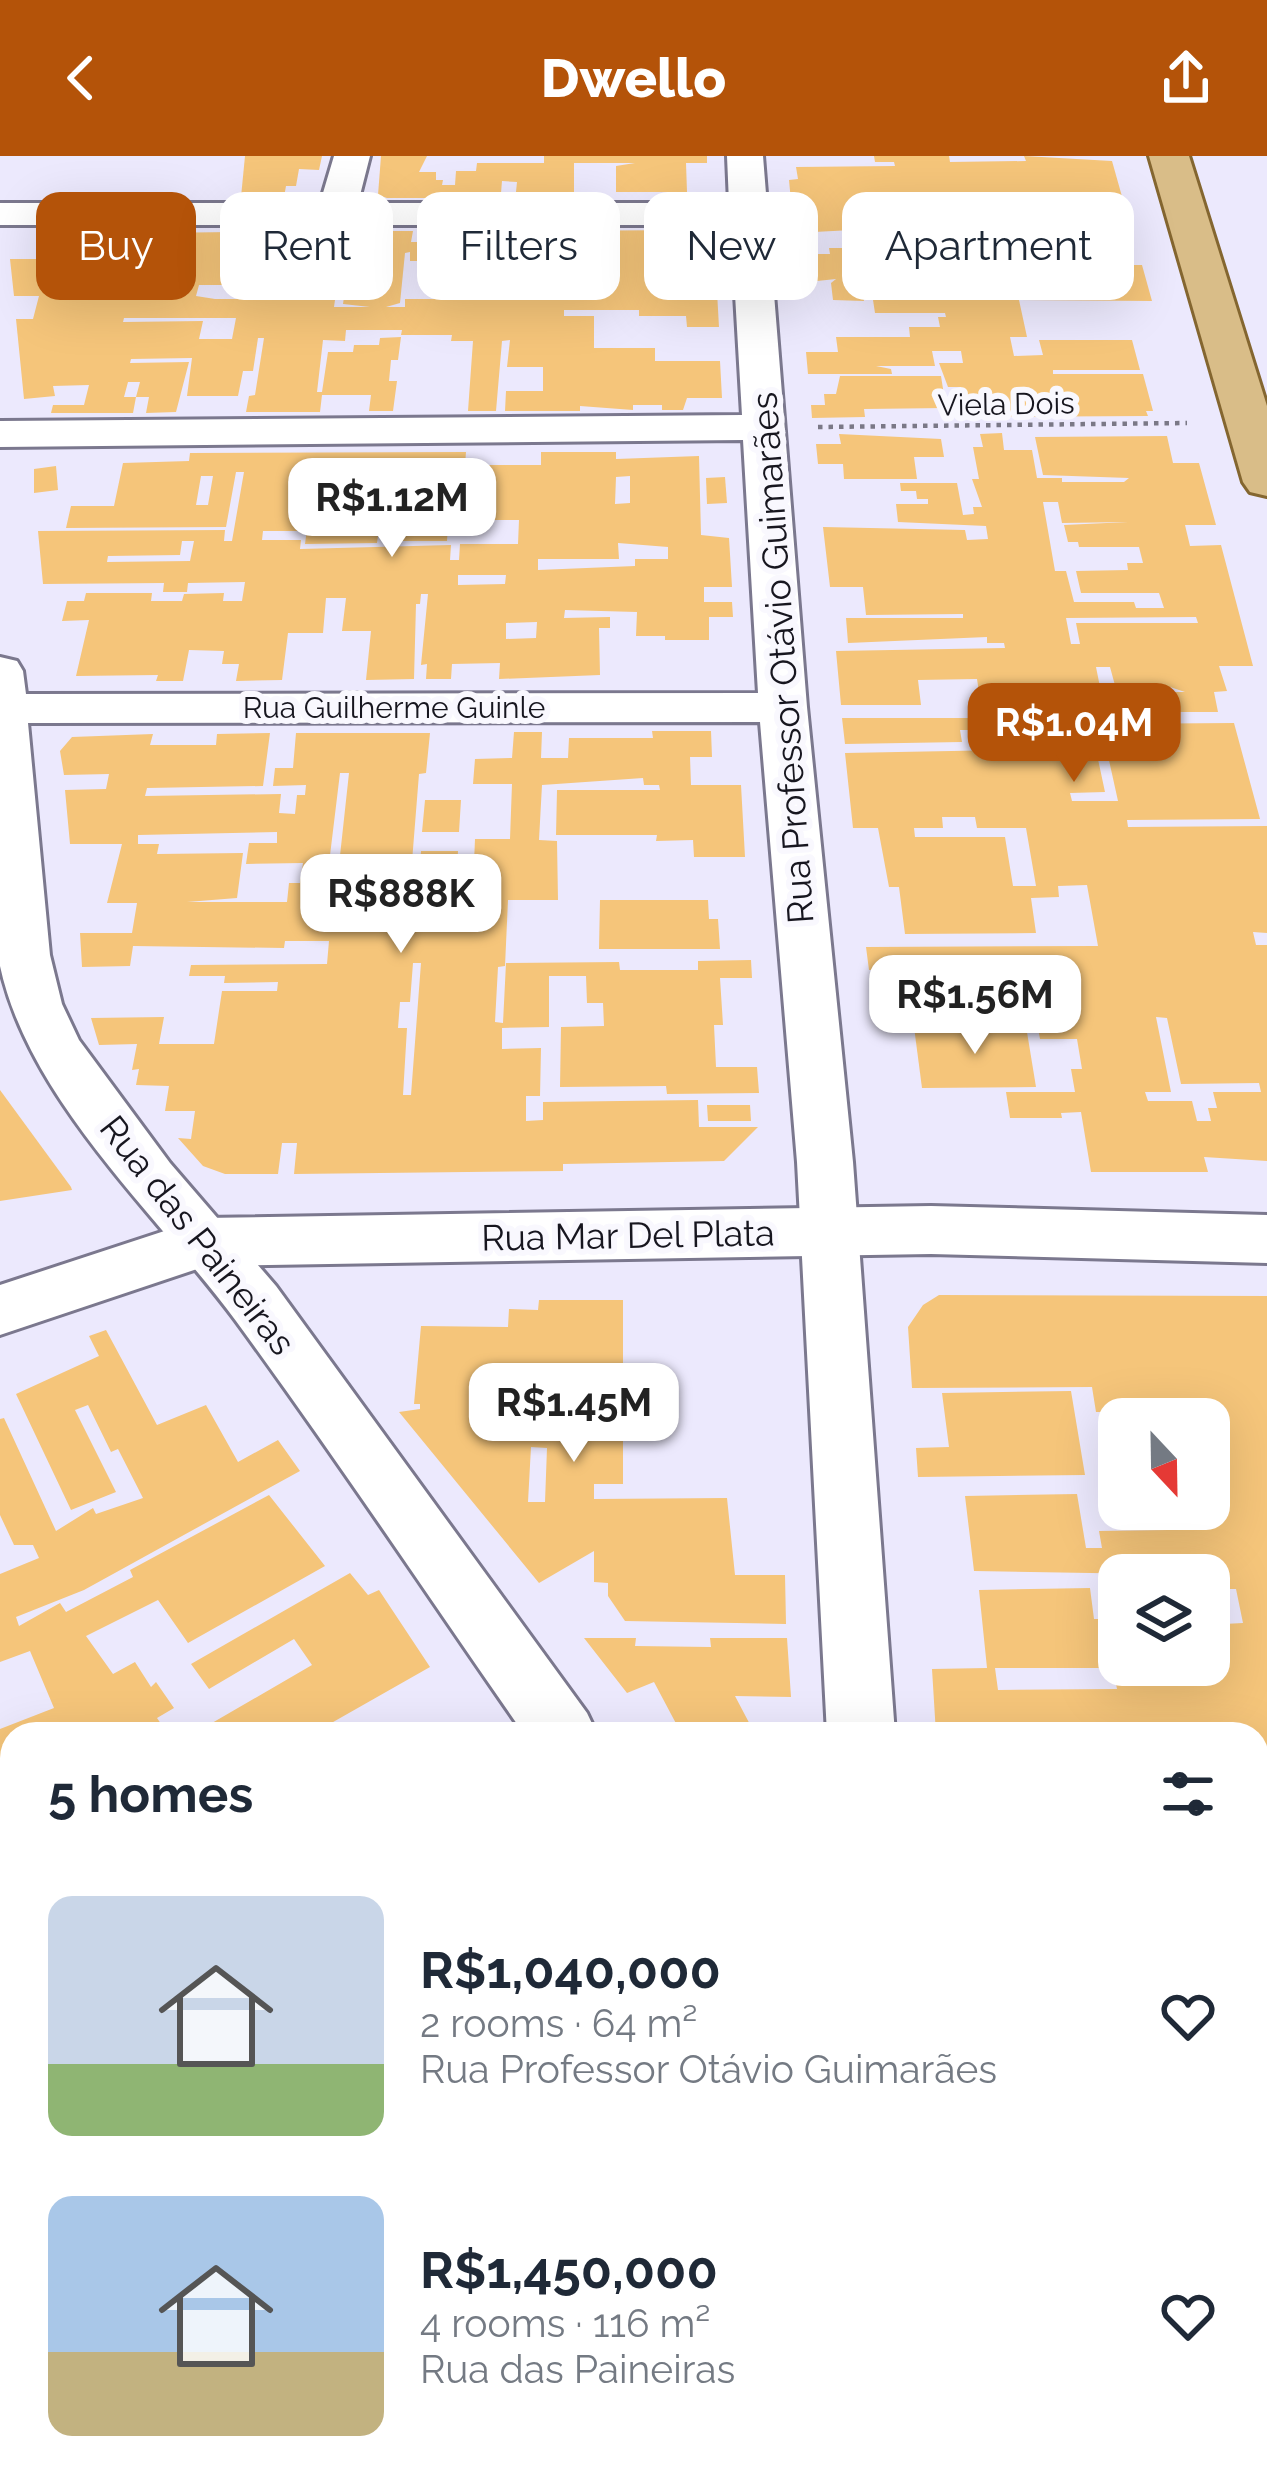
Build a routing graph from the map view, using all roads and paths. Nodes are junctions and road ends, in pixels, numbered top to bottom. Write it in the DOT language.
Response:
graph roads {
  1 [pos="352,156"];
  2 [pos="746,156"];
  3 [pos="1169,156"];
  4 [pos="342,192"];
  5 [pos="748,192"];
  6 [pos="0,214"];
  7 [pos="220,214"];
  8 [pos="393,214"];
  9 [pos="644,214"];
  10 [pos="756,300"];
  11 [pos="1249,423"];
  12 [pos="764,428"];
  13 [pos="0,434"];
  14 [pos="1267,482"];
  15 [pos="2,690"];
  16 [pos="783,707"];
  17 [pos="827,1231"];
  18 [pos="1267,1239"];
  19 [pos="205,1242"];
  20 [pos="0,1310"];
  21 [pos="554,1722"];
  22 [pos="860,1722"];
  1 -- 4 [label="street"];
  2 -- 5 [label="street, Rua Professor Otávio Guimarães"];
  3 -- 11 [label="main road"];
  6 -- 7 [label="street"];
  8 -- 9 [label="street"];
  10 -- 12 [label="street, Rua Professor Otávio Guimarães"];
  11 -- 12 [label="path, Viela Dois"];
  11 -- 14 [label="main road"];
  12 -- 13 [label="street"];
  12 -- 16 [label="street, Rua Professor Otávio Guimarães"];
  15 -- 16 [label="street, Rua Guilherme Guinle"];
  15 -- 19 [label="street, Rua das Paineiras"];
  16 -- 17 [label="street, Rua Professor Otávio Guimarães"];
  17 -- 18 [label="street, Rua Mar Del Plata"];
  17 -- 19 [label="street, Rua Mar Del Plata"];
  17 -- 22 [label="street, Rua Professor Otávio Guimarães"];
  19 -- 20 [label="street, Rua Mar Del Plata"];
  19 -- 21 [label="street, Rua das Paineiras"];
}
